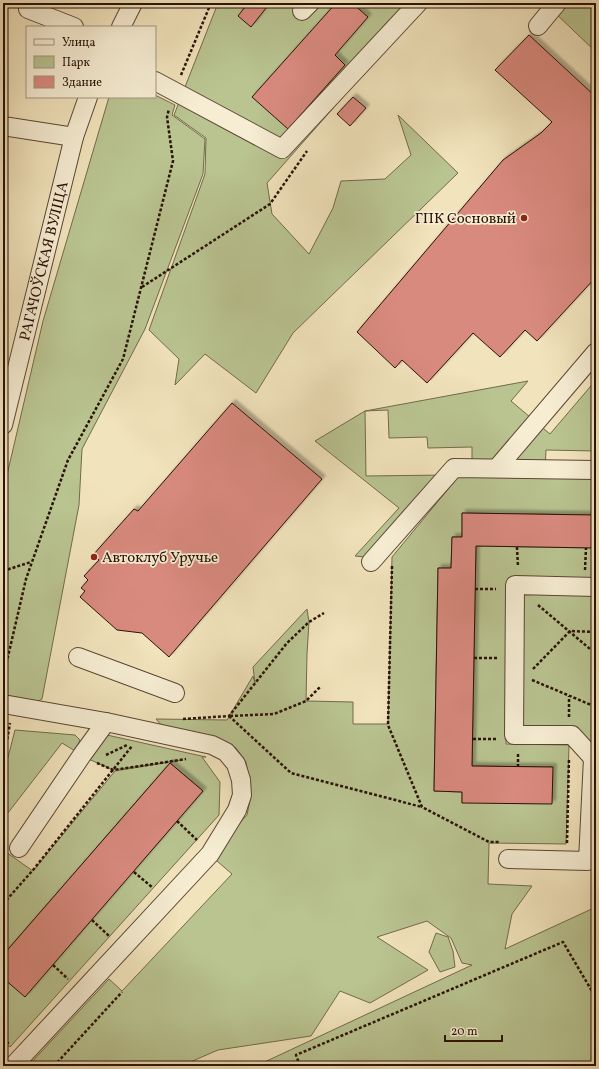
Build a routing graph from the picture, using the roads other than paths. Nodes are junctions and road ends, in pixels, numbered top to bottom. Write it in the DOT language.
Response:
graph roads {
  1 [pos="30,3"];
  2 [pos="133,3"];
  3 [pos="418,3"];
  4 [pos="557,3"];
  5 [pos="71,26"];
  6 [pos="122,26"];
  7 [pos="538,26"];
  8 [pos="156,82"];
  9 [pos="88,98"];
  10 [pos="3,126"];
  11 [pos="74,137"];
  12 [pos="596,352"];
  13 [pos="3,425"];
  14 [pos="497,468"];
  15 [pos="596,470"];
  16 [pos="371,562"];
  17 [pos="596,587"];
  18 [pos="78,657"];
  19 [pos="175,693"];
  20 [pos="8,705"];
  21 [pos="106,722"];
  22 [pos="595,758"];
  23 [pos="19,848"];
  24 [pos="508,859"];
  25 [pos="13,1066"];
  1 -- 5 [label="street"];
  2 -- 6 [label="street"];
  3 -- 8 [label="street"];
  4 -- 7 [label="street"];
  9 -- 11 [label="street, РАГАЧОЎСКАЯ ВУЛІЦА"];
  10 -- 11 [label="street"];
  11 -- 13 [label="street, РАГАЧОЎСКАЯ ВУЛІЦА"];
  12 -- 14 [label="street"];
  14 -- 15 [label="street"];
  14 -- 16 [label="street"];
  17 -- 22 [label="street"];
  18 -- 19 [label="street"];
  20 -- 21 [label="street"];
  21 -- 23 [label="street"];
  21 -- 25 [label="street"];
  22 -- 24 [label="street"];
}
